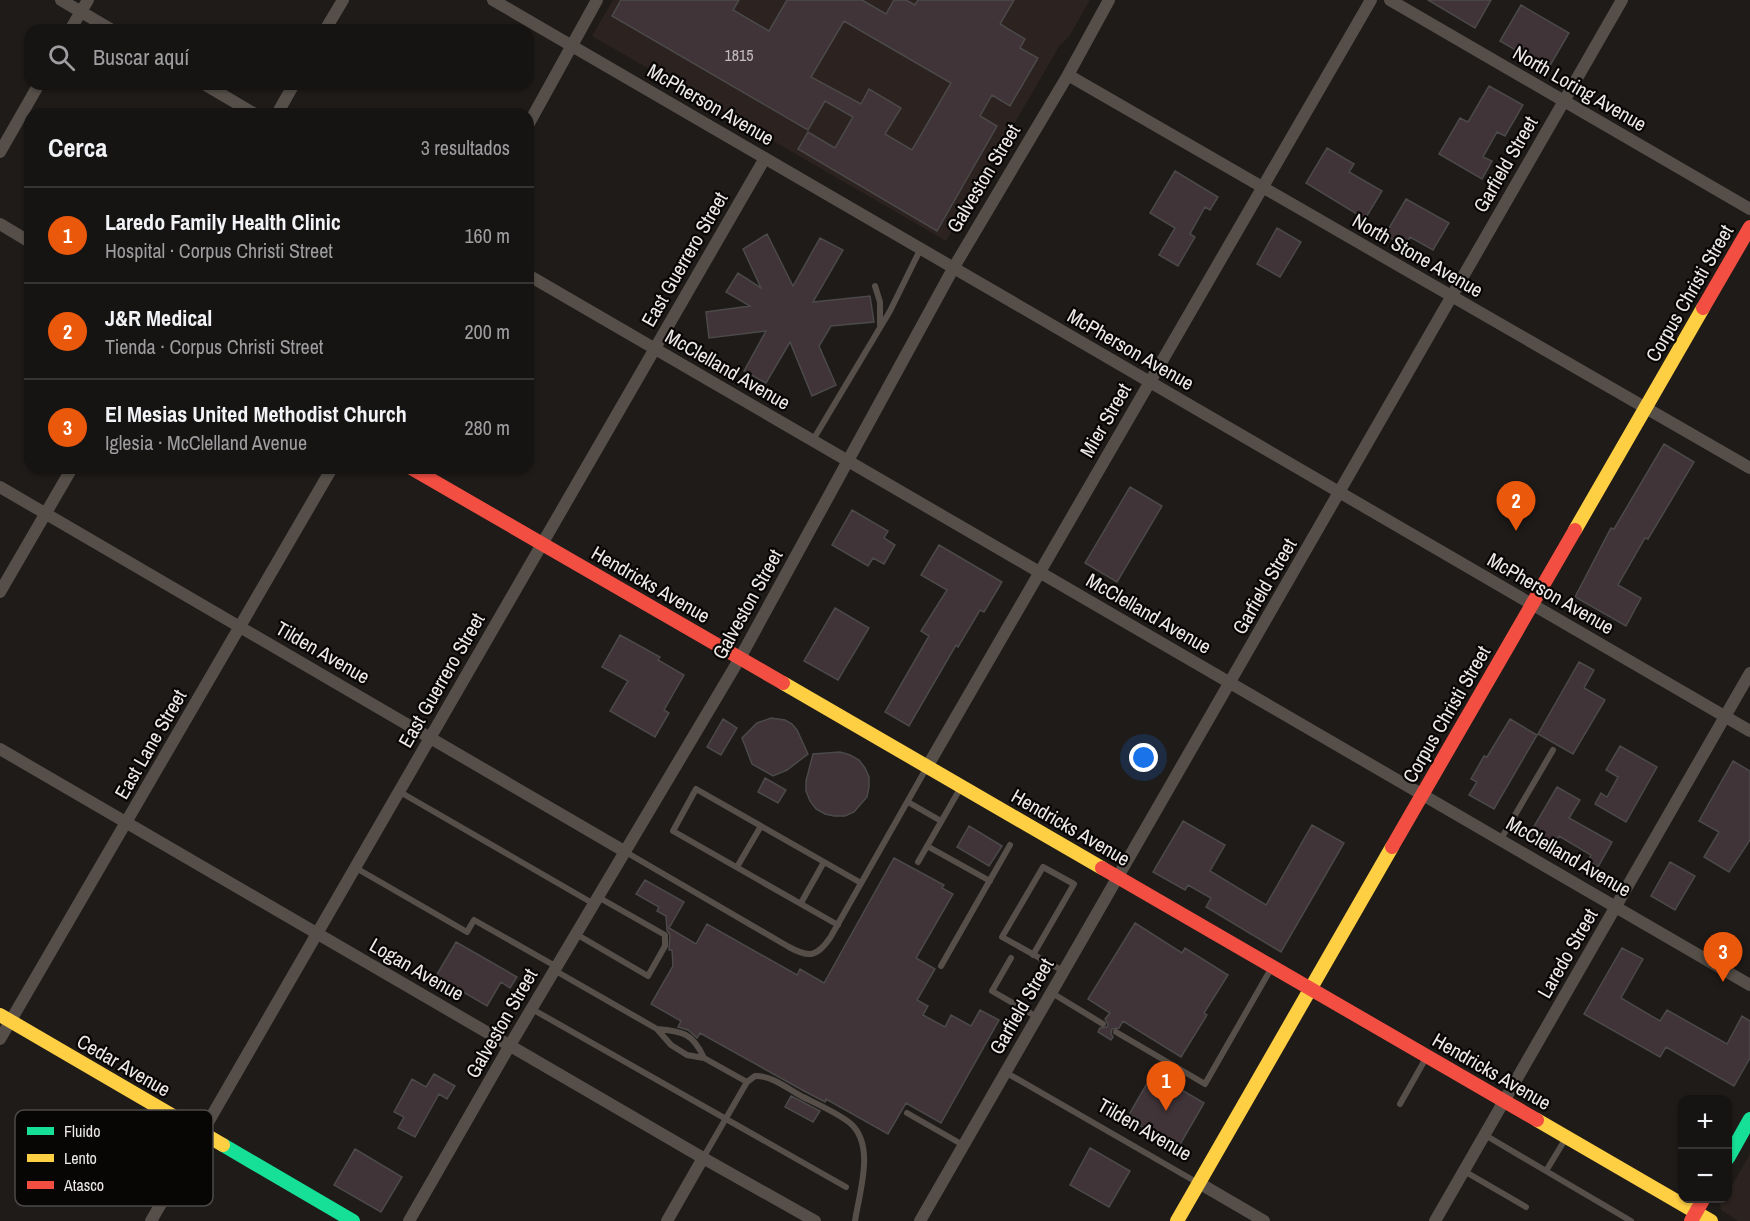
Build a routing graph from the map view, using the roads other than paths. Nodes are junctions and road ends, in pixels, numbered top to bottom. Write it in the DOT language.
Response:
graph roads {
  1 [pos="61,0"];
  2 [pos="88,0"];
  3 [pos="343,0"];
  4 [pos="493,0"];
  5 [pos="597,0"];
  6 [pos="1109,0"];
  7 [pos="1371,0"];
  8 [pos="1390,0"];
  9 [pos="1622,0"];
  10 [pos="81,12"];
  11 [pos="74,24"];
  12 [pos="102,24"];
  13 [pos="329,24"];
  14 [pos="571,45"];
  15 [pos="1068,75"];
  16 [pos="36,90"];
  17 [pos="214,90"];
  18 [pos="291,90"];
  19 [pos="1564,101"];
  20 [pos="25,108"];
  21 [pos="245,108"];
  22 [pos="280,108"];
  23 [pos="24,110"];
  24 [pos="534,114"];
  25 [pos="0,152"];
  26 [pos="765,158"];
  27 [pos="1262,187"];
  28 [pos="1750,209"];
  29 [pos="0,224"];
  30 [pos="1750,227"];
  31 [pos="24,238"];
  32 [pos="921,248"];
  33 [pos="954,267"];
  34 [pos="534,279"];
  35 [pos="875,286"];
  36 [pos="1451,296"];
  37 [pos="880,326"];
  38 [pos="654,350"];
  39 [pos="1149,383"];
  40 [pos="1646,408"];
  41 [pos="813,440"];
  42 [pos="848,460"];
  43 [pos="1750,468"];
  44 [pos="68,474"];
  45 [pos="329,474"];
  46 [pos="421,474"];
  47 [pos="0,487"];
  48 [pos="1341,493"];
  49 [pos="45,514"];
  50 [pos="542,544"];
  51 [pos="1040,572"];
  52 [pos="0,592"];
  53 [pos="1532,604"];
  54 [pos="241,627"];
  55 [pos="740,658"];
  56 [pos="1750,673"];
  57 [pos="1230,683"];
  58 [pos="1725,717"];
  59 [pos="1750,731"];
  60 [pos="431,737"];
  61 [pos="0,750"];
  62 [pos="1553,750"];
  63 [pos="927,767"];
  64 [pos="961,787"];
  65 [pos="400,792"];
  66 [pos="1423,794"];
  67 [pos="908,802"];
  68 [pos="941,821"];
  69 [pos="127,823"];
  70 [pos="760,826"];
  71 [pos="1501,839"];
  72 [pos="1010,845"];
  73 [pos="927,846"];
  74 [pos="624,851"];
  75 [pos="824,862"];
  76 [pos="918,862"];
  77 [pos="737,867"];
  78 [pos="356,868"];
  79 [pos="1119,877"];
  80 [pos="990,881"];
  81 [pos="861,883"];
  82 [pos="596,900"];
  83 [pos="801,903"];
  84 [pos="1617,906"];
  85 [pos="838,925"];
  86 [pos="318,934"];
  87 [pos="576,934"];
  88 [pos="1033,955"];
  89 [pos="1011,958"];
  90 [pos="941,966"];
  91 [pos="1272,966"];
  92 [pos="556,968"];
  93 [pos="1063,971"];
  94 [pos="1750,985"];
  95 [pos="1310,989"];
  96 [pos="1051,993"];
  97 [pos="532,1009"];
  98 [pos="1037,1017"];
  99 [pos="5,1018"];
  100 [pos="1103,1024"];
  101 [pos="657,1029"];
  102 [pos="1116,1032"];
  103 [pos="0,1039"];
  104 [pos="510,1045"];
  105 [pos="1427,1056"];
  106 [pos="704,1058"];
  107 [pos="1005,1072"];
  108 [pos="747,1082"];
  109 [pos="1504,1101"];
  110 [pos="1400,1104"];
  111 [pos="163,1110"];
  112 [pos="907,1113"];
  113 [pos="213,1116"];
  114 [pos="725,1119"];
  115 [pos="1750,1119"];
  116 [pos="1485,1135"];
  117 [pos="1566,1137"];
  118 [pos="213,1139"];
  119 [pos="963,1145"];
  120 [pos="1732,1151"];
  121 [pos="703,1158"];
  122 [pos="1464,1171"];
  123 [pos="1546,1171"];
  124 [pos="1199,1183"];
  125 [pos="846,1187"];
  126 [pos="1701,1203"];
  127 [pos="160,1206"];
  128 [pos="1526,1207"];
  129 [pos="1694,1217"];
  130 [pos="151,1221"];
  131 [pos="353,1221"];
  132 [pos="409,1221"];
  133 [pos="667,1221"];
  134 [pos="815,1221"];
  135 [pos="855,1221"];
  136 [pos="920,1221"];
  137 [pos="1177,1221"];
  138 [pos="1264,1221"];
  139 [pos="1435,1221"];
  140 [pos="1631,1221"];
  141 [pos="1711,1221"];
  1 -- 10 [label="street"];
  2 -- 10 [label="street"];
  3 -- 13 [label="street"];
  4 -- 14 [label="street, McPherson Avenue"];
  5 -- 14 [label="street"];
  6 -- 15 [label="street, Galveston Street"];
  7 -- 27 [label="street, Mier Street"];
  8 -- 19 [label="street, North Loring Avenue"];
  9 -- 19 [label="street, Garfield Street"];
  10 -- 11 [label="street"];
  10 -- 12 [label="street"];
  14 -- 24 [label="street"];
  14 -- 26 [label="street, McPherson Avenue"];
  15 -- 27 [label="street, North Stone Avenue"];
  15 -- 33 [label="street, Galveston Street"];
  16 -- 20 [label="street"];
  17 -- 21 [label="street"];
  18 -- 22 [label="street"];
  19 -- 28 [label="street, North Loring Avenue"];
  19 -- 36 [label="street, Garfield Street"];
  23 -- 25 [label="street"];
  26 -- 32 [label="street, McPherson Avenue"];
  26 -- 38 [label="street, East Guerrero Street"];
  27 -- 36 [label="street, North Stone Avenue"];
  27 -- 39 [label="street, Mier Street"];
  29 -- 31 [label="street"];
  30 -- 40 [label="street, Corpus Christi Street"];
  32 -- 33 [label="street, McPherson Avenue"];
  32 -- 37 [label="lane"];
  33 -- 39 [label="street, McPherson Avenue"];
  33 -- 42 [label="street, Galveston Street"];
  34 -- 38 [label="street, McClelland Avenue"];
  35 -- 37 [label="lane"];
  36 -- 40 [label="street, North Stone Avenue"];
  36 -- 48 [label="street, Garfield Street"];
  37 -- 41 [label="lane"];
  38 -- 41 [label="street, McClelland Avenue"];
  38 -- 50 [label="street, East Guerrero Street"];
  39 -- 48 [label="street, McPherson Avenue"];
  39 -- 51 [label="street, Mier Street"];
  40 -- 43 [label="street, North Stone Avenue"];
  40 -- 53 [label="street, Corpus Christi Street"];
  41 -- 42 [label="street, McClelland Avenue"];
  42 -- 51 [label="street, McClelland Avenue"];
  42 -- 55 [label="street, Galveston Street"];
  44 -- 49 [label="street"];
  45 -- 54 [label="street, East Lane Street"];
  46 -- 50 [label="street, Hendricks Avenue"];
  47 -- 49 [label="street, Tilden Avenue"];
  48 -- 53 [label="street, McPherson Avenue"];
  48 -- 57 [label="street, Garfield Street"];
  49 -- 52 [label="street"];
  49 -- 54 [label="street, Tilden Avenue"];
  50 -- 55 [label="street, Hendricks Avenue"];
  50 -- 60 [label="street, East Guerrero Street"];
  51 -- 57 [label="street, McClelland Avenue"];
  51 -- 63 [label="street, Mier Street"];
  53 -- 58 [label="street, McPherson Avenue"];
  53 -- 66 [label="street, Corpus Christi Street"];
  54 -- 60 [label="street, Tilden Avenue"];
  54 -- 69 [label="street, East Lane Street"];
  55 -- 63 [label="street, Hendricks Avenue"];
  55 -- 74 [label="street, Galveston Street"];
  56 -- 58 [label="street, Laredo Street"];
  57 -- 66 [label="street, McClelland Avenue"];
  57 -- 79 [label="street, Garfield Street"];
  58 -- 59 [label="street, McPherson Avenue"];
  58 -- 84 [label="street, Laredo Street"];
  60 -- 65 [label="street, East Guerrero Street"];
  60 -- 74 [label="street, Tilden Avenue"];
  61 -- 69 [label="street, Logan Avenue"];
  62 -- 71 [label="lane"];
  63 -- 64 [label="street, Hendricks Avenue"];
  63 -- 67 [label="lane"];
  64 -- 68 [label="lane"];
  64 -- 79 [label="street, Hendricks Avenue"];
  65 -- 78 [label="street, East Guerrero Street"];
  65 -- 82 [label="lane"];
  66 -- 71 [label="street, McClelland Avenue"];
  66 -- 95 [label="street, Corpus Christi Street"];
  67 -- 68 [label="lane"];
  67 -- 81 [label="lane"];
  68 -- 73 [label="lane"];
  69 -- 86 [label="street, Logan Avenue"];
  69 -- 99 [label="street, East Lane Street"];
  70 -- 75 [label="lane"];
  70 -- 77 [label="lane"];
  70 -- 77 [label="lane"];
  71 -- 84 [label="street, McClelland Avenue"];
  72 -- 80 [label="lane"];
  73 -- 76 [label="lane"];
  73 -- 80 [label="lane"];
  74 -- 82 [label="street, Galveston Street"];
  74 -- 85 [label="lane"];
  75 -- 81 [label="lane"];
  75 -- 83 [label="lane"];
  77 -- 83 [label="lane"];
  78 -- 86 [label="street, East Guerrero Street"];
  78 -- 92 [label="lane"];
  79 -- 91 [label="street, Hendricks Avenue"];
  79 -- 93 [label="street, Garfield Street"];
  80 -- 90 [label="lane"];
  81 -- 85 [label="lane"];
  82 -- 87 [label="street, Galveston Street"];
  82 -- 87 [label="lane"];
  83 -- 85 [label="lane"];
  84 -- 94 [label="street, McClelland Avenue"];
  84 -- 109 [label="street, Laredo Street"];
  86 -- 104 [label="street, Logan Avenue"];
  86 -- 113 [label="street, East Guerrero Street"];
  87 -- 92 [label="street, Galveston Street"];
  88 -- 88 [label="lane"];
  88 -- 93 [label="lane"];
  89 -- 98 [label="lane"];
  91 -- 95 [label="street, Hendricks Avenue"];
  91 -- 102 [label="lane"];
  92 -- 97 [label="street, Galveston Street"];
  92 -- 101 [label="lane"];
  93 -- 96 [label="street, Garfield Street"];
  95 -- 105 [label="street, Hendricks Avenue"];
  95 -- 124 [label="street, Corpus Christi Street"];
  96 -- 98 [label="street, Garfield Street"];
  96 -- 100 [label="lane"];
  97 -- 104 [label="street, Galveston Street"];
  97 -- 114 [label="lane"];
  98 -- 107 [label="street, Garfield Street"];
  99 -- 103 [label="street, East Lane Street"];
  99 -- 111 [label="street, Cedar Avenue"];
  101 -- 106 [label="lane"];
  101 -- 106 [label="lane"];
  104 -- 121 [label="street, Logan Avenue"];
  104 -- 132 [label="street, Galveston Street"];
  105 -- 109 [label="street, Hendricks Avenue"];
  105 -- 110 [label="lane"];
  106 -- 108 [label="lane"];
  107 -- 119 [label="street, Garfield Street"];
  107 -- 124 [label="lane, Tilden Avenue"];
  108 -- 114 [label="lane"];
  108 -- 135 [label="lane"];
  109 -- 116 [label="street, Laredo Street"];
  109 -- 117 [label="street, Hendricks Avenue"];
  112 -- 119 [label="lane"];
  114 -- 121 [label="lane"];
  114 -- 125 [label="lane"];
  115 -- 120 [label="street"];
  116 -- 122 [label="street, Laredo Street"];
  116 -- 123 [label="lane"];
  117 -- 123 [label="lane"];
  117 -- 129 [label="street, Hendricks Avenue"];
  118 -- 131 [label="street, Cedar Avenue"];
  119 -- 136 [label="street, Garfield Street"];
  121 -- 133 [label="street"];
  121 -- 134 [label="street, Logan Avenue"];
  122 -- 128 [label="lane"];
  122 -- 139 [label="street, Laredo Street"];
  123 -- 140 [label="lane"];
  124 -- 137 [label="street, Corpus Christi Street"];
  124 -- 138 [label="street, Tilden Avenue"];
  126 -- 129 [label="street"];
  127 -- 130 [label="street, East Guerrero Street"];
  129 -- 141 [label="street, Hendricks Avenue"];
}
